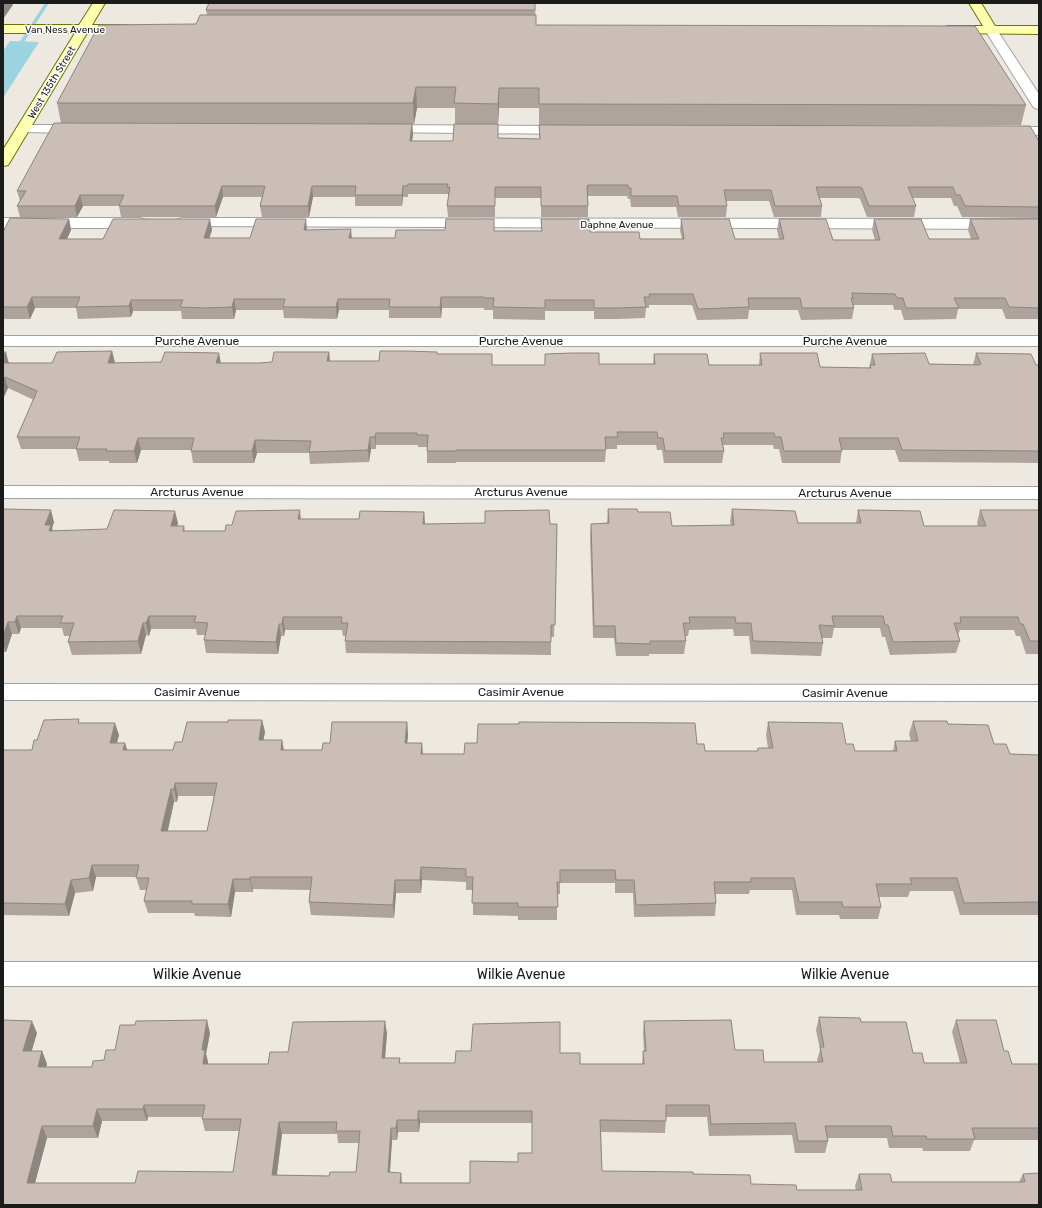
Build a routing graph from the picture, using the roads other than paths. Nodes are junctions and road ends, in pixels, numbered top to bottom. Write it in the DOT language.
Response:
graph roads {
  1 [pos="99,3"];
  2 [pos="974,3"];
  3 [pos="3,29"];
  4 [pos="82,29"];
  5 [pos="137,29"];
  6 [pos="937,30"];
  7 [pos="991,30"];
  8 [pos="1039,30"];
  9 [pos="1039,105"];
  10 [pos="23,129"];
  11 [pos="94,129"];
  12 [pos="372,129"];
  13 [pos="586,130"];
  14 [pos="991,131"];
  15 [pos="1039,131"];
  16 [pos="3,162"];
  17 [pos="3,223"];
  18 [pos="154,223"];
  19 [pos="170,223"];
  20 [pos="1039,224"];
  21 [pos="3,341"];
  22 [pos="1039,341"];
  23 [pos="3,492"];
  24 [pos="1039,493"];
  25 [pos="3,692"];
  26 [pos="1039,693"];
  27 [pos="3,974"];
  28 [pos="1039,974"];
  1 -- 4 [label="street, West 135th Street"];
  2 -- 7 [label="street"];
  3 -- 4 [label="street, Van Ness Avenue"];
  4 -- 5 [label="street, Van Ness Avenue"];
  4 -- 10 [label="street, West 135th Street"];
  6 -- 7 [label="street"];
  7 -- 8 [label="street"];
  7 -- 9 [label="street"];
  10 -- 11 [label="street"];
  10 -- 16 [label="street, West 135th Street"];
  12 -- 13 [label="street"];
  14 -- 15 [label="street"];
  17 -- 18 [label="street"];
  19 -- 20 [label="street, Daphne Avenue"];
  21 -- 22 [label="street, Purche Avenue"];
  23 -- 24 [label="street, Arcturus Avenue"];
  25 -- 26 [label="street, Casimir Avenue"];
  27 -- 28 [label="street, Wilkie Avenue"];
}
